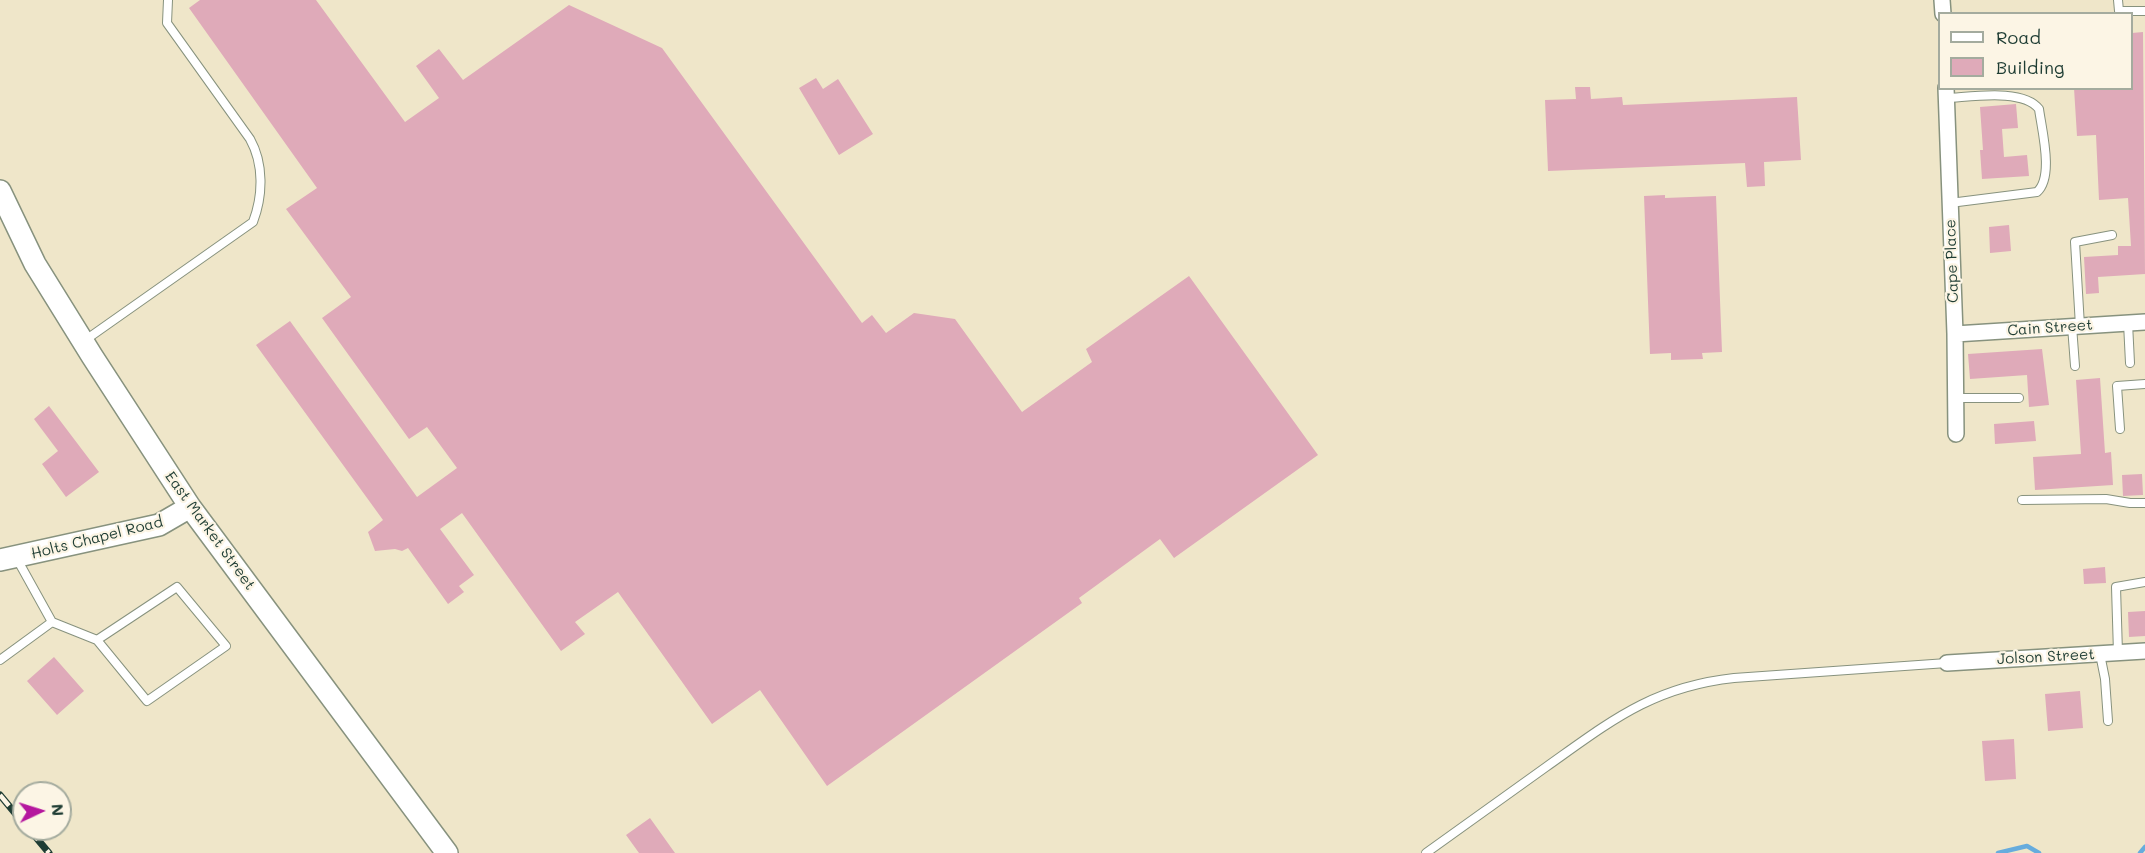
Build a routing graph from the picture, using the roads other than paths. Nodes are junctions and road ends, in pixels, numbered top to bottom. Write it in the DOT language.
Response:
graph roads {
  1 [pos="168,0"];
  2 [pos="2118,0"];
  3 [pos="2145,11"];
  4 [pos="1946,93"];
  5 [pos="0,191"];
  6 [pos="1950,203"];
  7 [pos="2112,235"];
  8 [pos="2145,322"];
  9 [pos="2128,323"];
  10 [pos="2076,326"];
  11 [pos="1955,334"];
  12 [pos="83,342"];
  13 [pos="2130,363"];
  14 [pos="2075,366"];
  15 [pos="2145,384"];
  16 [pos="1956,398"];
  17 [pos="2019,398"];
  18 [pos="2120,429"];
  19 [pos="1956,434"];
  20 [pos="2022,500"];
  21 [pos="2145,503"];
  22 [pos="190,507"];
  23 [pos="8,559"];
  24 [pos="2145,582"];
  25 [pos="52,622"];
  26 [pos="98,640"];
  27 [pos="2145,651"];
  28 [pos="2118,653"];
  29 [pos="2100,654"];
  30 [pos="0,660"];
  31 [pos="1947,663"];
  32 [pos="2108,721"];
  33 [pos="447,853"];
  34 [pos="1426,853"];
  1 -- 12 [label="lane"];
  2 -- 3 [label="lane"];
  4 -- 6 [label="street, Cape Place"];
  4 -- 6 [label="lane"];
  5 -- 12 [label="main road, East Market Street"];
  6 -- 11 [label="street, Cape Place"];
  7 -- 10 [label="lane"];
  8 -- 9 [label="street, Cain Street"];
  9 -- 10 [label="street, Cain Street"];
  9 -- 13 [label="lane"];
  10 -- 11 [label="street, Cain Street"];
  10 -- 14 [label="lane"];
  11 -- 16 [label="street, Cape Place"];
  12 -- 22 [label="main road, East Market Street"];
  15 -- 18 [label="lane"];
  16 -- 17 [label="lane"];
  16 -- 19 [label="street, Cape Place"];
  20 -- 21 [label="lane"];
  22 -- 23 [label="main road, Holts Chapel Road"];
  22 -- 33 [label="main road, East Market Street"];
  23 -- 25 [label="lane"];
  24 -- 28 [label="lane"];
  25 -- 26 [label="lane"];
  25 -- 30 [label="lane"];
  26 -- 26 [label="lane"];
  27 -- 28 [label="street, Jolson Street"];
  28 -- 29 [label="street, Jolson Street"];
  29 -- 31 [label="street, Jolson Street"];
  29 -- 32 [label="lane"];
  31 -- 34 [label="lane"];
}
